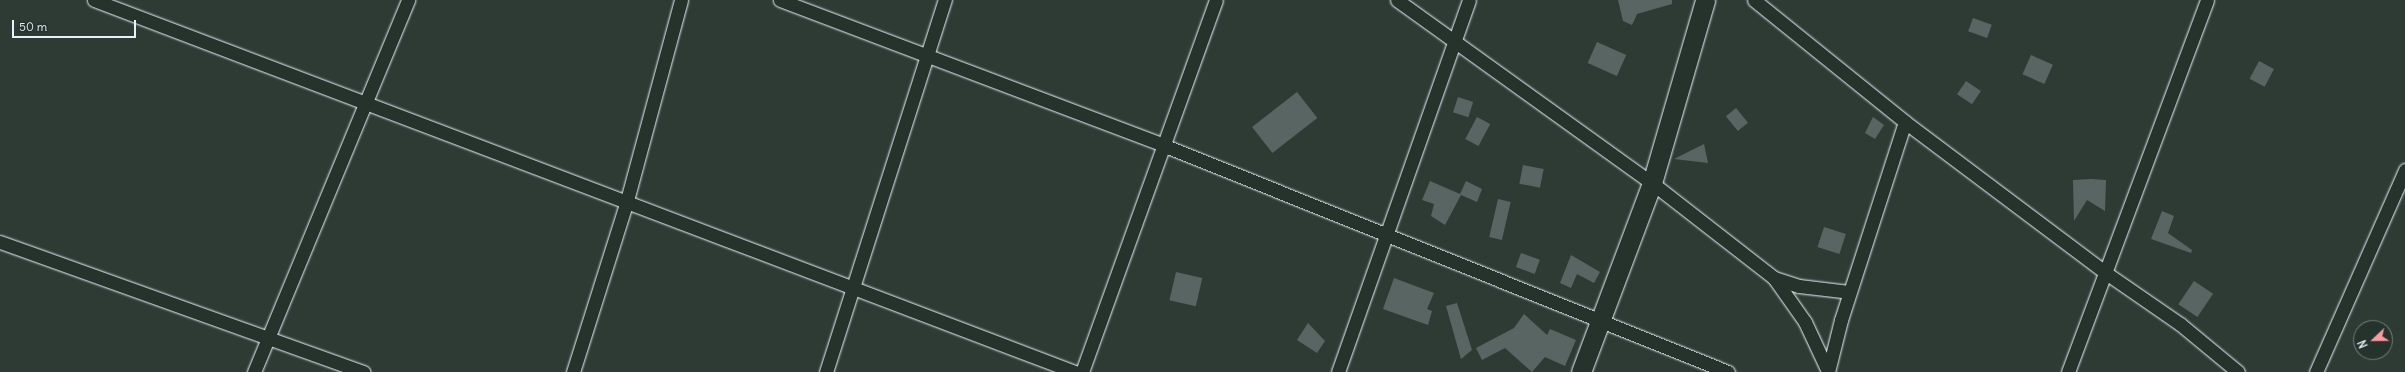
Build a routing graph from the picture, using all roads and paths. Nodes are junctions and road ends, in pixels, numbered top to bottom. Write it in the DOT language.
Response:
graph roads {
  1 [pos="94,0"];
  2 [pos="408,0"];
  3 [pos="681,0"];
  4 [pos="780,0"];
  5 [pos="945,0"];
  6 [pos="1216,0"];
  7 [pos="1397,0"];
  8 [pos="1469,0"];
  9 [pos="1705,0"];
  10 [pos="1754,0"];
  11 [pos="2207,0"];
  12 [pos="1456,44"];
  13 [pos="928,57"];
  14 [pos="366,103"];
  15 [pos="1905,122"];
  16 [pos="1163,145"];
  17 [pos="2405,170"];
  18 [pos="1652,183"];
  19 [pos="626,204"];
  20 [pos="1385,236"];
  21 [pos="0,242"];
  22 [pos="2106,273"];
  23 [pos="1774,278"];
  24 [pos="853,290"];
  25 [pos="1849,292"];
  26 [pos="1600,320"];
  27 [pos="268,338"];
  28 [pos="254,372"];
  29 [pos="363,372"];
  30 [pos="573,372"];
  31 [pos="826,372"];
  32 [pos="1076,372"];
  33 [pos="1082,372"];
  34 [pos="1338,372"];
  35 [pos="1581,372"];
  36 [pos="1728,372"];
  37 [pos="1828,372"];
  38 [pos="2068,372"];
  39 [pos="2238,372"];
  40 [pos="2316,372"];
  1 -- 14 [label="street"];
  2 -- 14 [label="street"];
  3 -- 19 [label="street"];
  4 -- 13 [label="street"];
  5 -- 13 [label="street"];
  6 -- 16 [label="street"];
  7 -- 12 [label="street"];
  8 -- 12 [label="street"];
  9 -- 18 [label="street"];
  10 -- 15 [label="street"];
  11 -- 22 [label="street"];
  12 -- 18 [label="street"];
  12 -- 20 [label="street"];
  13 -- 16 [label="street"];
  13 -- 24 [label="street"];
  14 -- 19 [label="street"];
  14 -- 27 [label="street"];
  15 -- 22 [label="street"];
  15 -- 25 [label="street"];
  16 -- 20 [label="street"];
  16 -- 33 [label="street"];
  17 -- 40 [label="street"];
  18 -- 23 [label="street"];
  18 -- 26 [label="street"];
  19 -- 24 [label="street"];
  19 -- 30 [label="street"];
  20 -- 26 [label="street"];
  20 -- 34 [label="street"];
  21 -- 27 [label="street"];
  22 -- 38 [label="street"];
  22 -- 39 [label="street"];
  23 -- 25 [label="street"];
  23 -- 37 [label="street"];
  24 -- 31 [label="street"];
  24 -- 32 [label="street"];
  25 -- 37 [label="street"];
  26 -- 35 [label="street"];
  26 -- 36 [label="street"];
  27 -- 28 [label="street"];
  27 -- 29 [label="street"];
}
